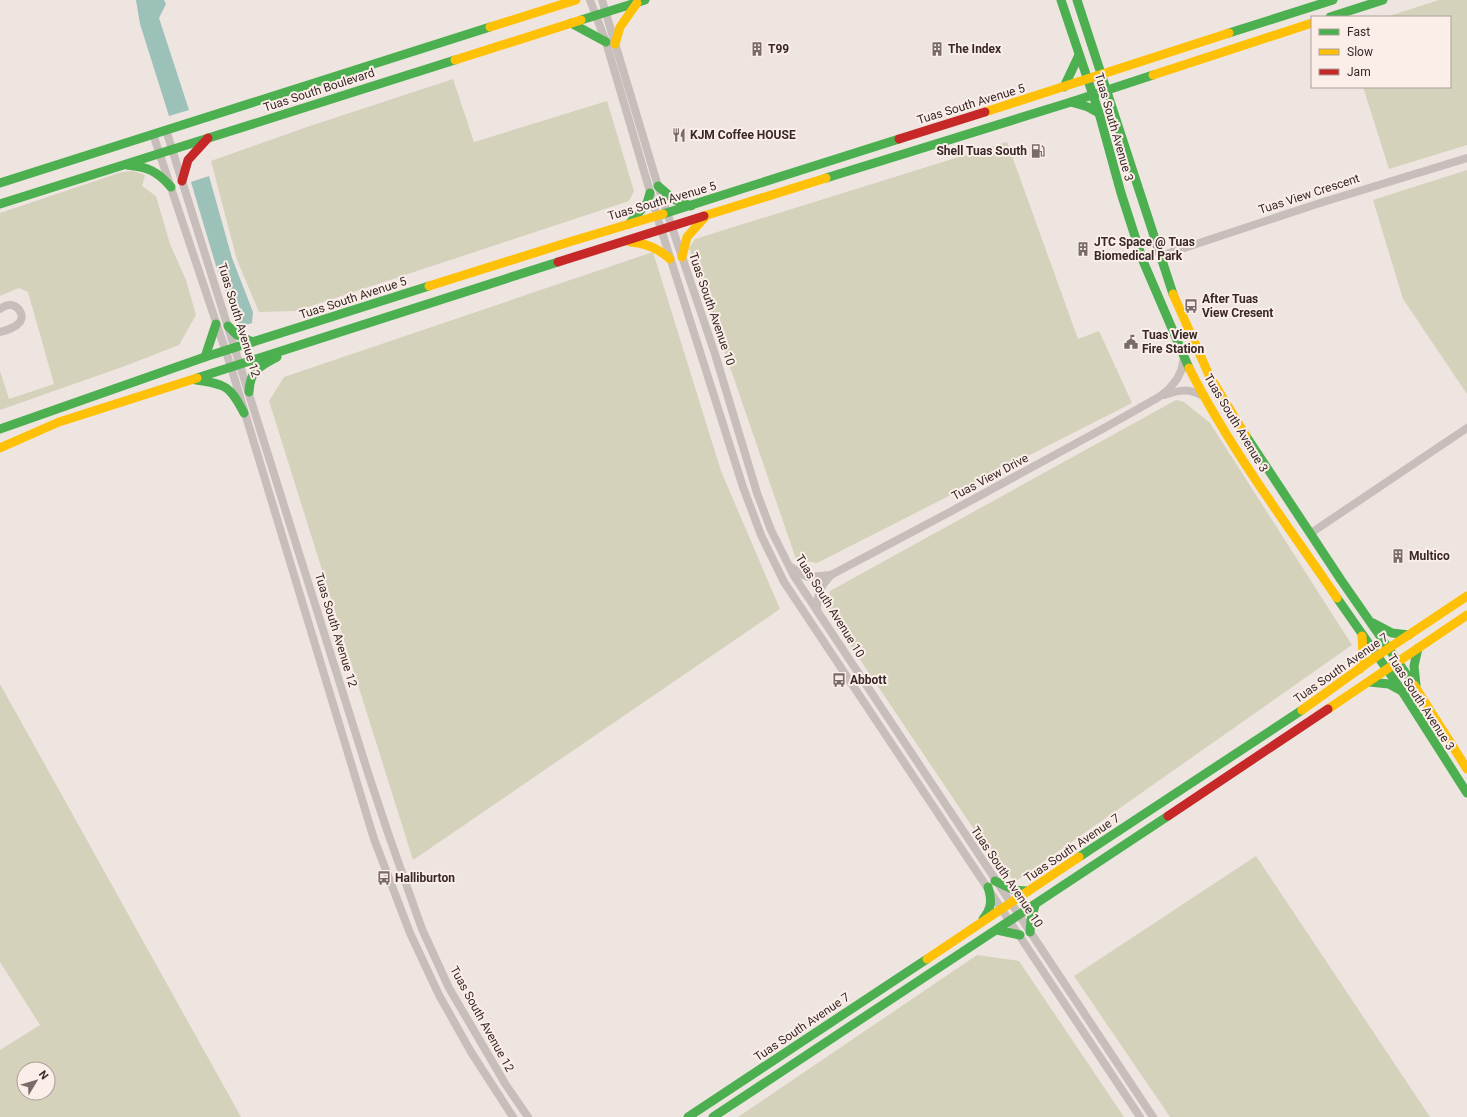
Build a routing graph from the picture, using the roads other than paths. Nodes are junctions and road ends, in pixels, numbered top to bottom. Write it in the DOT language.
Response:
graph roads {
  1 [pos="576,0"];
  2 [pos="590,0"];
  3 [pos="602,0"];
  4 [pos="1061,0"];
  5 [pos="1077,0"];
  6 [pos="1333,0"];
  7 [pos="1383,0"];
  8 [pos="641,1"];
  9 [pos="606,13"];
  10 [pos="596,16"];
  11 [pos="1333,16"];
  12 [pos="571,23"];
  13 [pos="1311,23"];
  14 [pos="606,42"];
  15 [pos="615,44"];
  16 [pos="1080,55"];
  17 [pos="1095,55"];
  18 [pos="1121,67"];
  19 [pos="1102,74"];
  20 [pos="1087,79"];
  21 [pos="1123,84"];
  22 [pos="1064,87"];
  23 [pos="1106,89"];
  24 [pos="1093,94"];
  25 [pos="1071,102"];
  26 [pos="1113,110"];
  27 [pos="1099,113"];
  28 [pos="166,130"];
  29 [pos="153,134"];
  30 [pos="209,137"];
  31 [pos="172,149"];
  32 [pos="160,153"];
  33 [pos="1467,158"];
  34 [pos="123,165"];
  35 [pos="182,182"];
  36 [pos="0,183"];
  37 [pos="658,186"];
  38 [pos="170,187"];
  39 [pos="650,193"];
  40 [pos="0,204"];
  41 [pos="691,206"];
  42 [pos="667,212"];
  43 [pos="657,215"];
  44 [pos="705,216"];
  45 [pos="629,224"];
  46 [pos="672,226"];
  47 [pos="661,229"];
  48 [pos="622,242"];
  49 [pos="1160,256"];
  50 [pos="682,257"];
  51 [pos="670,258"];
  52 [pos="0,309"];
  53 [pos="1178,310"];
  54 [pos="1168,320"];
  55 [pos="216,324"];
  56 [pos="228,326"];
  57 [pos="0,332"];
  58 [pos="253,342"];
  59 [pos="235,347"];
  60 [pos="295,347"];
  61 [pos="225,351"];
  62 [pos="205,357"];
  63 [pos="1184,358"];
  64 [pos="240,364"];
  65 [pos="230,367"];
  66 [pos="191,380"];
  67 [pos="249,392"];
  68 [pos="1203,396"];
  69 [pos="1159,397"];
  70 [pos="244,413"];
  71 [pos="1467,428"];
  72 [pos="0,429"];
  73 [pos="0,448"];
  74 [pos="1310,533"];
  75 [pos="789,566"];
  76 [pos="831,574"];
  77 [pos="1467,596"];
  78 [pos="817,610"];
  79 [pos="1467,615"];
  80 [pos="1370,622"];
  81 [pos="1362,633"];
  82 [pos="1409,635"];
  83 [pos="1388,648"];
  84 [pos="1418,648"];
  85 [pos="1377,656"];
  86 [pos="1398,663"];
  87 [pos="1360,669"];
  88 [pos="1387,670"];
  89 [pos="1369,682"];
  90 [pos="1416,688"];
  91 [pos="1402,691"];
  92 [pos="1467,769"];
  93 [pos="1467,793"];
  94 [pos="996,881"];
  95 [pos="988,888"];
  96 [pos="1028,892"];
  97 [pos="1010,903"];
  98 [pos="1035,905"];
  99 [pos="1002,908"];
  100 [pos="1018,916"];
  101 [pos="1010,921"];
  102 [pos="979,923"];
  103 [pos="997,930"];
  104 [pos="1030,932"];
  105 [pos="1020,935"];
  106 [pos="513,1117"];
  107 [pos="528,1117"];
  108 [pos="688,1117"];
  109 [pos="713,1117"];
  110 [pos="1140,1117"];
  111 [pos="1153,1117"];
  1 -- 28 [label="main road"];
  2 -- 10 [label="street, Tuas South Avenue 10"];
  3 -- 9 [label="street, Tuas South Avenue 10"];
  4 -- 16 [label="main road, Tuas South Avenue 3"];
  5 -- 17 [label="main road, Tuas South Avenue 3"];
  6 -- 18 [label="main road, Tuas South Avenue 5"];
  7 -- 11 [label="main road"];
  8 -- 9 [label="main road, Tuas South Boulevard"];
  8 -- 15 [label="main road"];
  9 -- 10 [label="main road, Tuas South Boulevard"];
  9 -- 15 [label="street, Tuas South Avenue 10"];
  10 -- 12 [label="main road, Tuas South Boulevard"];
  10 -- 14 [label="street, Tuas South Avenue 10"];
  12 -- 14 [label="main road"];
  12 -- 30 [label="main road, Tuas South Boulevard"];
  13 -- 21 [label="main road"];
  14 -- 39 [label="street, Tuas South Avenue 10"];
  15 -- 37 [label="street, Tuas South Avenue 10"];
  16 -- 20 [label="main road, Tuas South Avenue 3"];
  16 -- 22 [label="main road"];
  17 -- 18 [label="main road"];
  17 -- 19 [label="main road, Tuas South Avenue 3"];
  18 -- 19 [label="main road, Tuas South Avenue 5"];
  19 -- 20 [label="main road, Tuas South Avenue 5"];
  19 -- 23 [label="main road, Tuas South Avenue 3"];
  20 -- 22 [label="main road, Tuas South Avenue 5"];
  20 -- 24 [label="main road, Tuas South Avenue 3"];
  21 -- 23 [label="main road"];
  21 -- 26 [label="main road"];
  22 -- 41 [label="main road, Tuas South Avenue 5"];
  23 -- 24 [label="main road"];
  23 -- 26 [label="main road, Tuas South Avenue 3"];
  24 -- 25 [label="main road"];
  24 -- 27 [label="main road, Tuas South Avenue 3"];
  25 -- 27 [label="main road"];
  25 -- 44 [label="main road"];
  26 -- 49 [label="main road, Tuas South Avenue 3"];
  27 -- 54 [label="main road, Tuas South Avenue 3"];
  28 -- 29 [label="main road"];
  28 -- 31 [label="street, Tuas South Avenue 12"];
  29 -- 32 [label="street, Tuas South Avenue 12"];
  29 -- 36 [label="main road"];
  30 -- 31 [label="main road, Tuas South Boulevard"];
  30 -- 35 [label="main road"];
  31 -- 32 [label="main road, Tuas South Boulevard"];
  31 -- 35 [label="street, Tuas South Avenue 12"];
  32 -- 34 [label="main road, Tuas South Boulevard"];
  32 -- 38 [label="street, Tuas South Avenue 12"];
  33 -- 49 [label="street, Tuas View Crescent"];
  34 -- 38 [label="main road"];
  34 -- 40 [label="main road, Tuas South Boulevard"];
  35 -- 56 [label="street, Tuas South Avenue 12"];
  37 -- 41 [label="main road"];
  37 -- 42 [label="street, Tuas South Avenue 10"];
  38 -- 55 [label="street, Tuas South Avenue 12"];
  39 -- 43 [label="street, Tuas South Avenue 10"];
  39 -- 45 [label="main road"];
  41 -- 42 [label="main road, Tuas South Avenue 5"];
  42 -- 43 [label="main road, Tuas South Avenue 5"];
  42 -- 46 [label="street, Tuas South Avenue 10"];
  43 -- 45 [label="main road, Tuas South Avenue 5"];
  43 -- 47 [label="street, Tuas South Avenue 10"];
  44 -- 46 [label="main road"];
  44 -- 50 [label="main road"];
  45 -- 58 [label="main road, Tuas South Avenue 5"];
  46 -- 47 [label="main road"];
  46 -- 50 [label="street, Tuas South Avenue 10"];
  47 -- 48 [label="main road"];
  47 -- 51 [label="street, Tuas South Avenue 10"];
  48 -- 51 [label="main road"];
  48 -- 60 [label="main road"];
  49 -- 53 [label="main road, Tuas South Avenue 3"];
  50 -- 75 [label="street, Tuas South Avenue 10"];
  51 -- 95 [label="street, Tuas South Avenue 10"];
  52 -- 57 [label="street"];
  53 -- 54 [label="main road"];
  53 -- 74 [label="main road, Tuas South Avenue 3"];
  54 -- 63 [label="main road, Tuas South Avenue 3"];
  55 -- 61 [label="street, Tuas South Avenue 12"];
  55 -- 62 [label="main road"];
  56 -- 58 [label="main road"];
  56 -- 59 [label="street, Tuas South Avenue 12"];
  58 -- 59 [label="main road, Tuas South Avenue 5"];
  59 -- 61 [label="main road, Tuas South Avenue 5"];
  59 -- 64 [label="street, Tuas South Avenue 12"];
  60 -- 64 [label="main road"];
  60 -- 67 [label="main road"];
  61 -- 62 [label="main road, Tuas South Avenue 5"];
  61 -- 65 [label="street, Tuas South Avenue 12"];
  62 -- 72 [label="main road, Tuas South Avenue 5"];
  63 -- 68 [label="main road, Tuas South Avenue 3"];
  63 -- 69 [label="street, Tuas View Drive"];
  64 -- 65 [label="main road"];
  64 -- 67 [label="street, Tuas South Avenue 12"];
  65 -- 66 [label="main road"];
  65 -- 70 [label="street, Tuas South Avenue 12"];
  66 -- 70 [label="main road"];
  66 -- 73 [label="main road"];
  67 -- 107 [label="street, Tuas South Avenue 12"];
  68 -- 69 [label="street, Tuas View Drive"];
  68 -- 81 [label="main road, Tuas South Avenue 3"];
  69 -- 76 [label="street, Tuas View Drive"];
  70 -- 106 [label="street, Tuas South Avenue 12"];
  71 -- 74 [label="street"];
  74 -- 80 [label="main road, Tuas South Avenue 3"];
  75 -- 76 [label="street, Tuas View Drive"];
  75 -- 78 [label="street, Tuas South Avenue 10"];
  76 -- 78 [label="street, Tuas View Drive"];
  77 -- 82 [label="main road, Tuas South Avenue 7"];
  78 -- 94 [label="street, Tuas South Avenue 10"];
  79 -- 84 [label="main road"];
  80 -- 82 [label="main road"];
  80 -- 83 [label="main road, Tuas South Avenue 3"];
  81 -- 85 [label="main road, Tuas South Avenue 3"];
  81 -- 87 [label="main road"];
  82 -- 83 [label="main road, Tuas South Avenue 7"];
  83 -- 85 [label="main road, Tuas South Avenue 7"];
  83 -- 86 [label="main road, Tuas South Avenue 3"];
  84 -- 86 [label="main road"];
  84 -- 90 [label="main road"];
  85 -- 87 [label="main road, Tuas South Avenue 7"];
  85 -- 88 [label="main road, Tuas South Avenue 3"];
  86 -- 88 [label="main road"];
  86 -- 90 [label="main road, Tuas South Avenue 3"];
  87 -- 96 [label="main road, Tuas South Avenue 7"];
  88 -- 89 [label="main road"];
  88 -- 91 [label="main road, Tuas South Avenue 3"];
  89 -- 91 [label="main road"];
  89 -- 98 [label="main road"];
  90 -- 92 [label="main road, Tuas South Avenue 3"];
  91 -- 93 [label="main road, Tuas South Avenue 3"];
  94 -- 96 [label="main road"];
  94 -- 97 [label="street, Tuas South Avenue 10"];
  95 -- 99 [label="street, Tuas South Avenue 10"];
  95 -- 102 [label="main road"];
  96 -- 97 [label="main road, Tuas South Avenue 7"];
  97 -- 99 [label="main road, Tuas South Avenue 7"];
  97 -- 100 [label="street, Tuas South Avenue 10"];
  98 -- 100 [label="main road"];
  98 -- 104 [label="main road"];
  99 -- 101 [label="street, Tuas South Avenue 10"];
  99 -- 102 [label="main road, Tuas South Avenue 7"];
  100 -- 101 [label="main road"];
  100 -- 104 [label="street, Tuas South Avenue 10"];
  101 -- 103 [label="main road"];
  101 -- 105 [label="street, Tuas South Avenue 10"];
  102 -- 108 [label="main road, Tuas South Avenue 7"];
  103 -- 105 [label="main road"];
  103 -- 109 [label="main road"];
  104 -- 111 [label="street, Tuas South Avenue 10"];
  105 -- 110 [label="street, Tuas South Avenue 10"];
}
